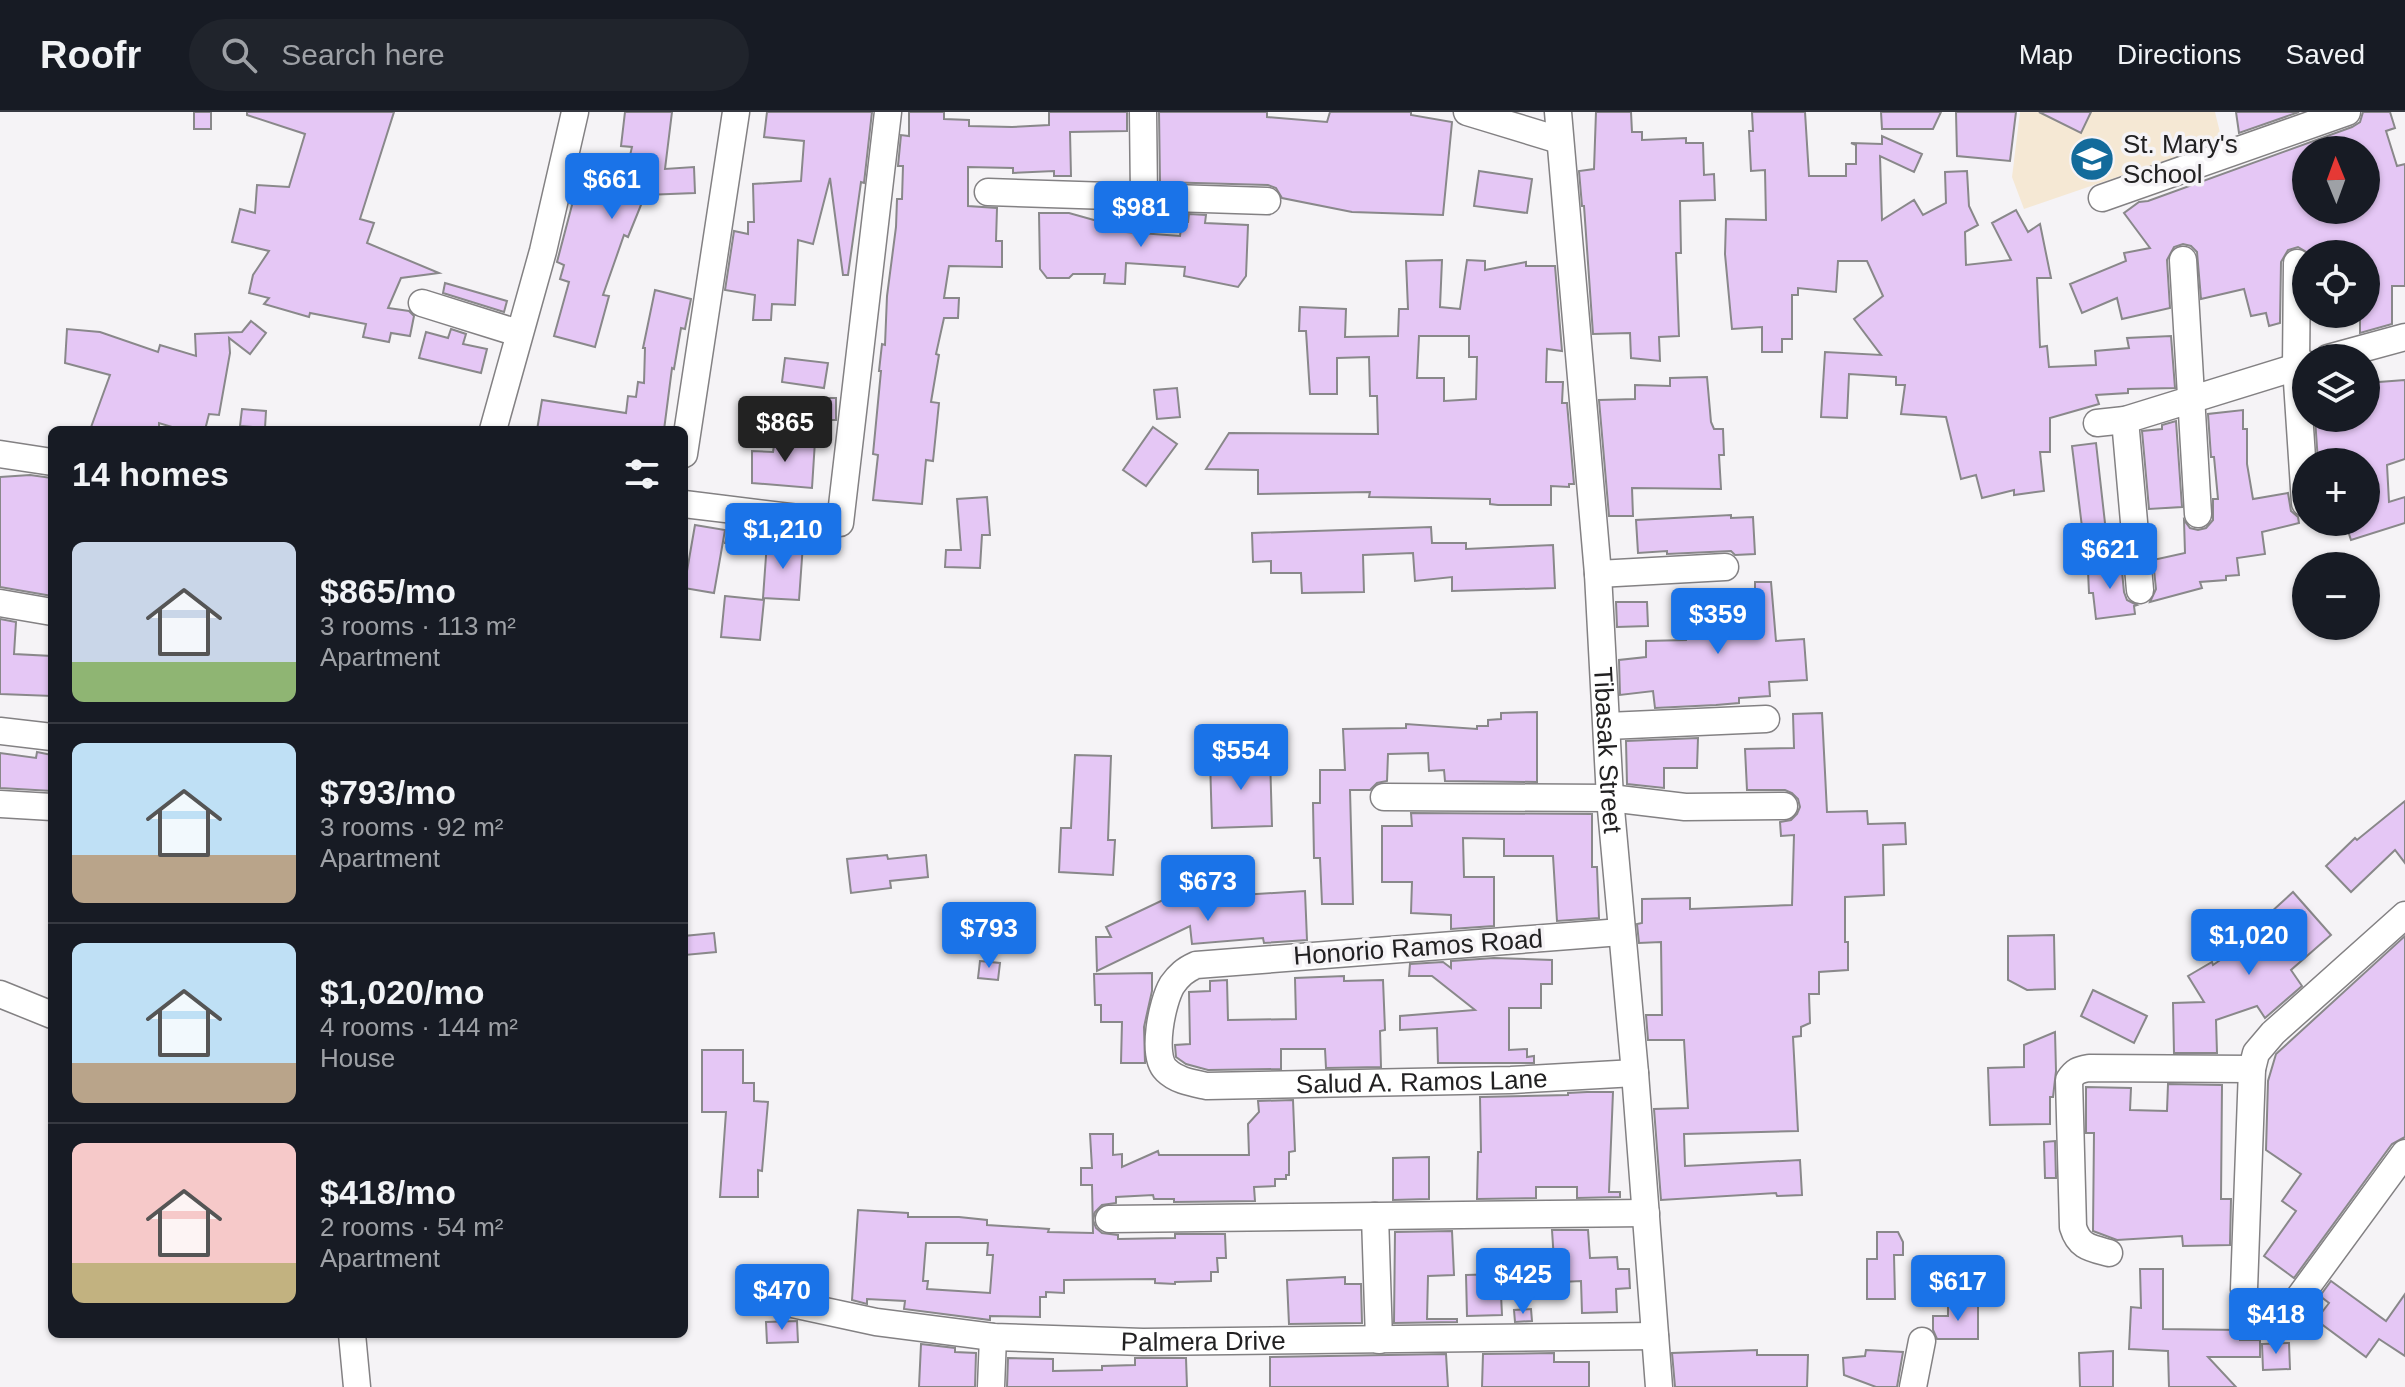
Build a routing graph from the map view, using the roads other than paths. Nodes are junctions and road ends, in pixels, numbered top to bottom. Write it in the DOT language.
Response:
graph roads {
  1 [pos="575,112"];
  2 [pos="736,112"];
  3 [pos="888,112"];
  4 [pos="1143,112"];
  5 [pos="1467,112"];
  6 [pos="1558,112"];
  7 [pos="2347,112"];
  8 [pos="1559,140"];
  9 [pos="988,192"];
  10 [pos="1144,197"];
  11 [pos="2102,198"];
  12 [pos="1267,201"];
  13 [pos="2183,260"];
  14 [pos="422,303"];
  15 [pos="518,333"];
  16 [pos="2405,337"];
  17 [pos="2379,344"];
  18 [pos="2292,368"];
  19 [pos="2193,399"];
  20 [pos="2125,420"];
  21 [pos="2097,423"];
  22 [pos="494,426"];
  23 [pos="688,428"];
  24 [pos="0,454"];
  25 [pos="48,461"];
  26 [pos="688,504"];
  27 [pos="2198,514"];
  28 [pos="1725,567"];
  29 [pos="1598,574"];
  30 [pos="2140,590"];
  31 [pos="0,603"];
  32 [pos="48,611"];
  33 [pos="1766,719"];
  34 [pos="1607,726"];
  35 [pos="0,731"];
  36 [pos="48,737"];
  37 [pos="1384,797"];
  38 [pos="1610,798"];
  39 [pos="0,804"];
  40 [pos="1784,806"];
  41 [pos="48,807"];
  42 [pos="2405,915"];
  43 [pos="1621,932"];
  44 [pos="0,994"];
  45 [pos="48,1013"];
  46 [pos="2252,1069"];
  47 [pos="1635,1073"];
  48 [pos="1207,1086"];
  49 [pos="2405,1153"];
  50 [pos="1646,1213"];
  51 [pos="1375,1216"];
  52 [pos="1109,1219"];
  53 [pos="2109,1253"];
  54 [pos="755,1296"];
  55 [pos="1655,1336"];
  56 [pos="993,1337"];
  57 [pos="352,1338"];
  58 [pos="1379,1340"];
  59 [pos="1922,1341"];
  60 [pos="357,1387"];
  61 [pos="991,1387"];
  62 [pos="1659,1387"];
  63 [pos="1913,1387"];
  1 -- 15 [label="street"];
  2 -- 23 [label="street"];
  3 -- 26 [label="street"];
  4 -- 10 [label="street"];
  5 -- 8 [label="street"];
  6 -- 8 [label="street, Tibasak Street"];
  7 -- 11 [label="street"];
  8 -- 29 [label="street, Tibasak Street"];
  9 -- 10 [label="street"];
  10 -- 12 [label="street"];
  13 -- 19 [label="street"];
  14 -- 15 [label="street"];
  15 -- 22 [label="street"];
  16 -- 17 [label="street"];
  18 -- 19 [label="street"];
  19 -- 20 [label="street"];
  19 -- 27 [label="street"];
  20 -- 21 [label="street"];
  20 -- 30 [label="street"];
  24 -- 25 [label="street"];
  28 -- 29 [label="street"];
  29 -- 34 [label="street, Tibasak Street"];
  31 -- 32 [label="street"];
  33 -- 34 [label="street"];
  34 -- 38 [label="street, Tibasak Street"];
  35 -- 36 [label="street"];
  37 -- 38 [label="street"];
  38 -- 40 [label="street"];
  38 -- 43 [label="street, Tibasak Street"];
  39 -- 41 [label="street"];
  42 -- 46 [label="street"];
  43 -- 47 [label="street, Tibasak Street"];
  43 -- 48 [label="street, Honorio Ramos Road"];
  44 -- 45 [label="street"];
  46 -- 49 [label="street"];
  46 -- 53 [label="street"];
  47 -- 48 [label="street, Salud A. Ramos Lane"];
  47 -- 50 [label="street, Tibasak Street"];
  50 -- 51 [label="street"];
  50 -- 55 [label="street, Tibasak Street"];
  51 -- 52 [label="street"];
  51 -- 58 [label="street"];
  54 -- 56 [label="street, Palmera Drive"];
  55 -- 58 [label="street, Palmera Drive"];
  55 -- 62 [label="street, Tibasak Street"];
  56 -- 58 [label="street, Palmera Drive"];
  56 -- 61 [label="street"];
  57 -- 60 [label="street"];
  59 -- 63 [label="street"];
}
